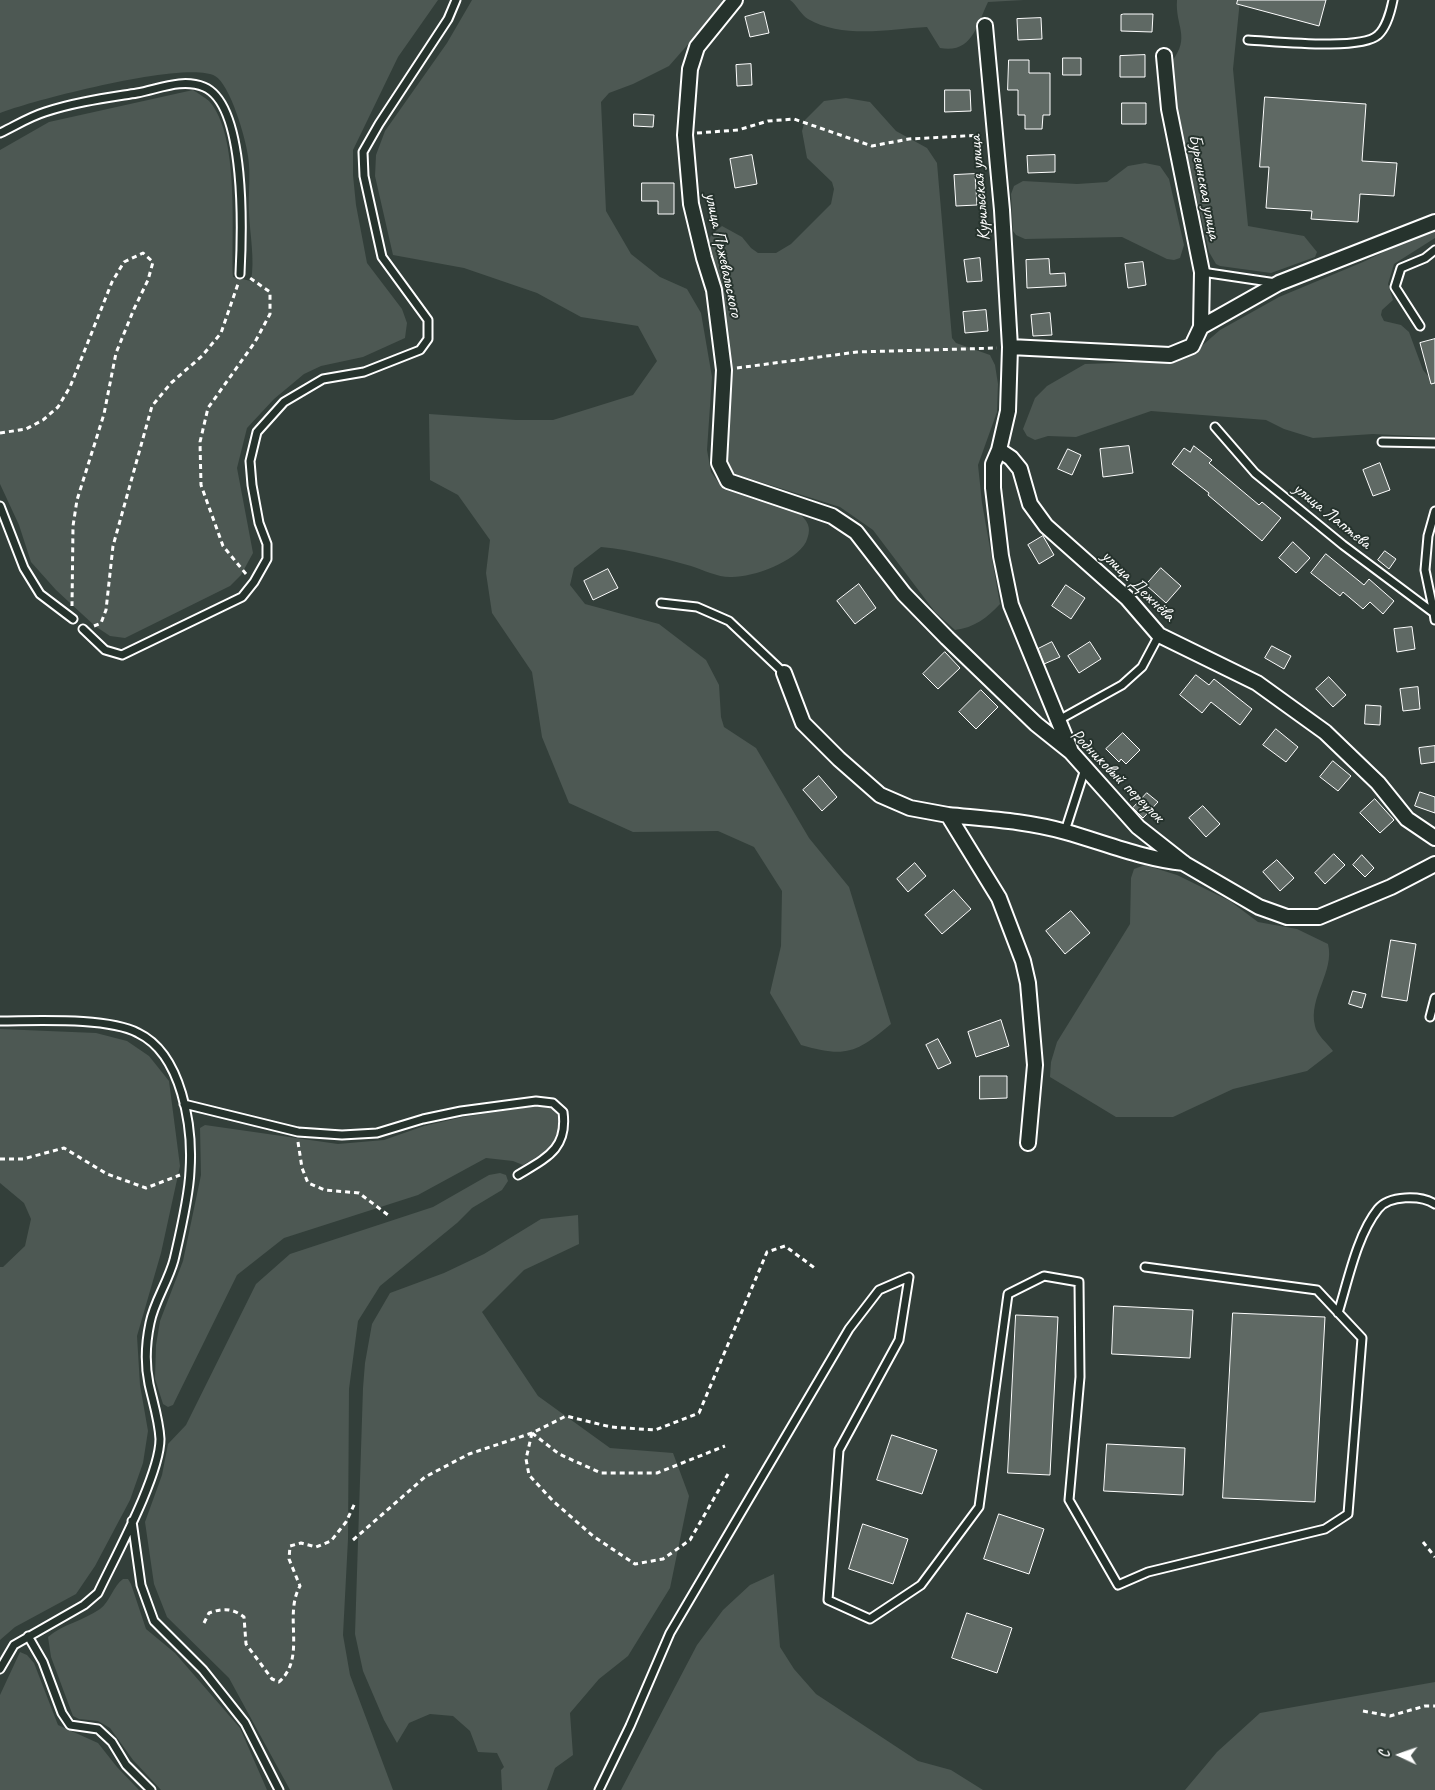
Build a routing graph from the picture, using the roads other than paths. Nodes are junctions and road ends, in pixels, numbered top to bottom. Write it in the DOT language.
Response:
graph roads {
  1 [pos="456,0"];
  2 [pos="735,0"];
  3 [pos="1393,0"];
  4 [pos="984,26"];
  5 [pos="1248,40"];
  6 [pos="1164,56"];
  7 [pos="0,133"];
  8 [pos="1435,222"];
  9 [pos="1435,250"];
  10 [pos="1202,272"];
  11 [pos="240,274"];
  12 [pos="1279,283"];
  13 [pos="1420,326"];
  14 [pos="1202,327"];
  15 [pos="1010,347"];
  16 [pos="1214,427"];
  17 [pos="1382,442"];
  18 [pos="1435,443"];
  19 [pos="998,450"];
  20 [pos="0,506"];
  21 [pos="1435,511"];
  22 [pos="832,516"];
  23 [pos="661,603"];
  24 [pos="1434,617"];
  25 [pos="73,620"];
  26 [pos="83,629"];
  27 [pos="1159,635"];
  28 [pos="784,674"];
  29 [pos="1057,721"];
  30 [pos="1071,752"];
  31 [pos="1085,769"];
  32 [pos="948,815"];
  33 [pos="1065,832"];
  34 [pos="1435,838"];
  35 [pos="1185,864"];
  36 [pos="1435,864"];
  37 [pos="1435,998"];
  38 [pos="1430,1017"];
  39 [pos="0,1021"];
  40 [pos="184,1104"];
  41 [pos="1028,1143"];
  42 [pos="518,1175"];
  43 [pos="1435,1204"];
  44 [pos="1145,1267"];
  45 [pos="1338,1313"];
  46 [pos="132,1521"];
  47 [pos="28,1636"];
  48 [pos="0,1669"];
  49 [pos="151,1790"];
  50 [pos="279,1790"];
  51 [pos="599,1790"];
  1 -- 26 [label="lane"];
  2 -- 22 [label="street, улица Пржевальского"];
  3 -- 5 [label="lane"];
  4 -- 15 [label="street, Курильская улица"];
  6 -- 10 [label="street, Буреинская улица"];
  7 -- 11 [label="lane"];
  8 -- 12 [label="street"];
  9 -- 13 [label="lane"];
  10 -- 12 [label="lane"];
  10 -- 14 [label="street, Буреинская улица"];
  12 -- 14 [label="street"];
  14 -- 15 [label="street"];
  15 -- 19 [label="street"];
  16 -- 24 [label="lane, улица Лаптева"];
  17 -- 18 [label="lane"];
  19 -- 27 [label="street, улица Дежнёва"];
  19 -- 29 [label="street"];
  20 -- 25 [label="lane"];
  21 -- 24 [label="lane"];
  22 -- 30 [label="street, Родниковый переулок"];
  23 -- 28 [label="lane"];
  27 -- 29 [label="lane"];
  27 -- 34 [label="street, улица Дежнёва"];
  28 -- 32 [label="street"];
  29 -- 30 [label="street"];
  30 -- 31 [label="street, Родниковый переулок"];
  31 -- 33 [label="lane"];
  31 -- 35 [label="street, Родниковый переулок"];
  32 -- 33 [label="street"];
  32 -- 41 [label="street"];
  33 -- 35 [label="street"];
  35 -- 36 [label="street, Родниковый переулок"];
  37 -- 38 [label="lane"];
  39 -- 40 [label="lane"];
  40 -- 42 [label="lane"];
  40 -- 46 [label="lane"];
  43 -- 45 [label="lane"];
  44 -- 45 [label="lane"];
  45 -- 51 [label="lane"];
  46 -- 47 [label="lane"];
  46 -- 50 [label="lane"];
  47 -- 48 [label="lane"];
  47 -- 49 [label="lane"];
}
